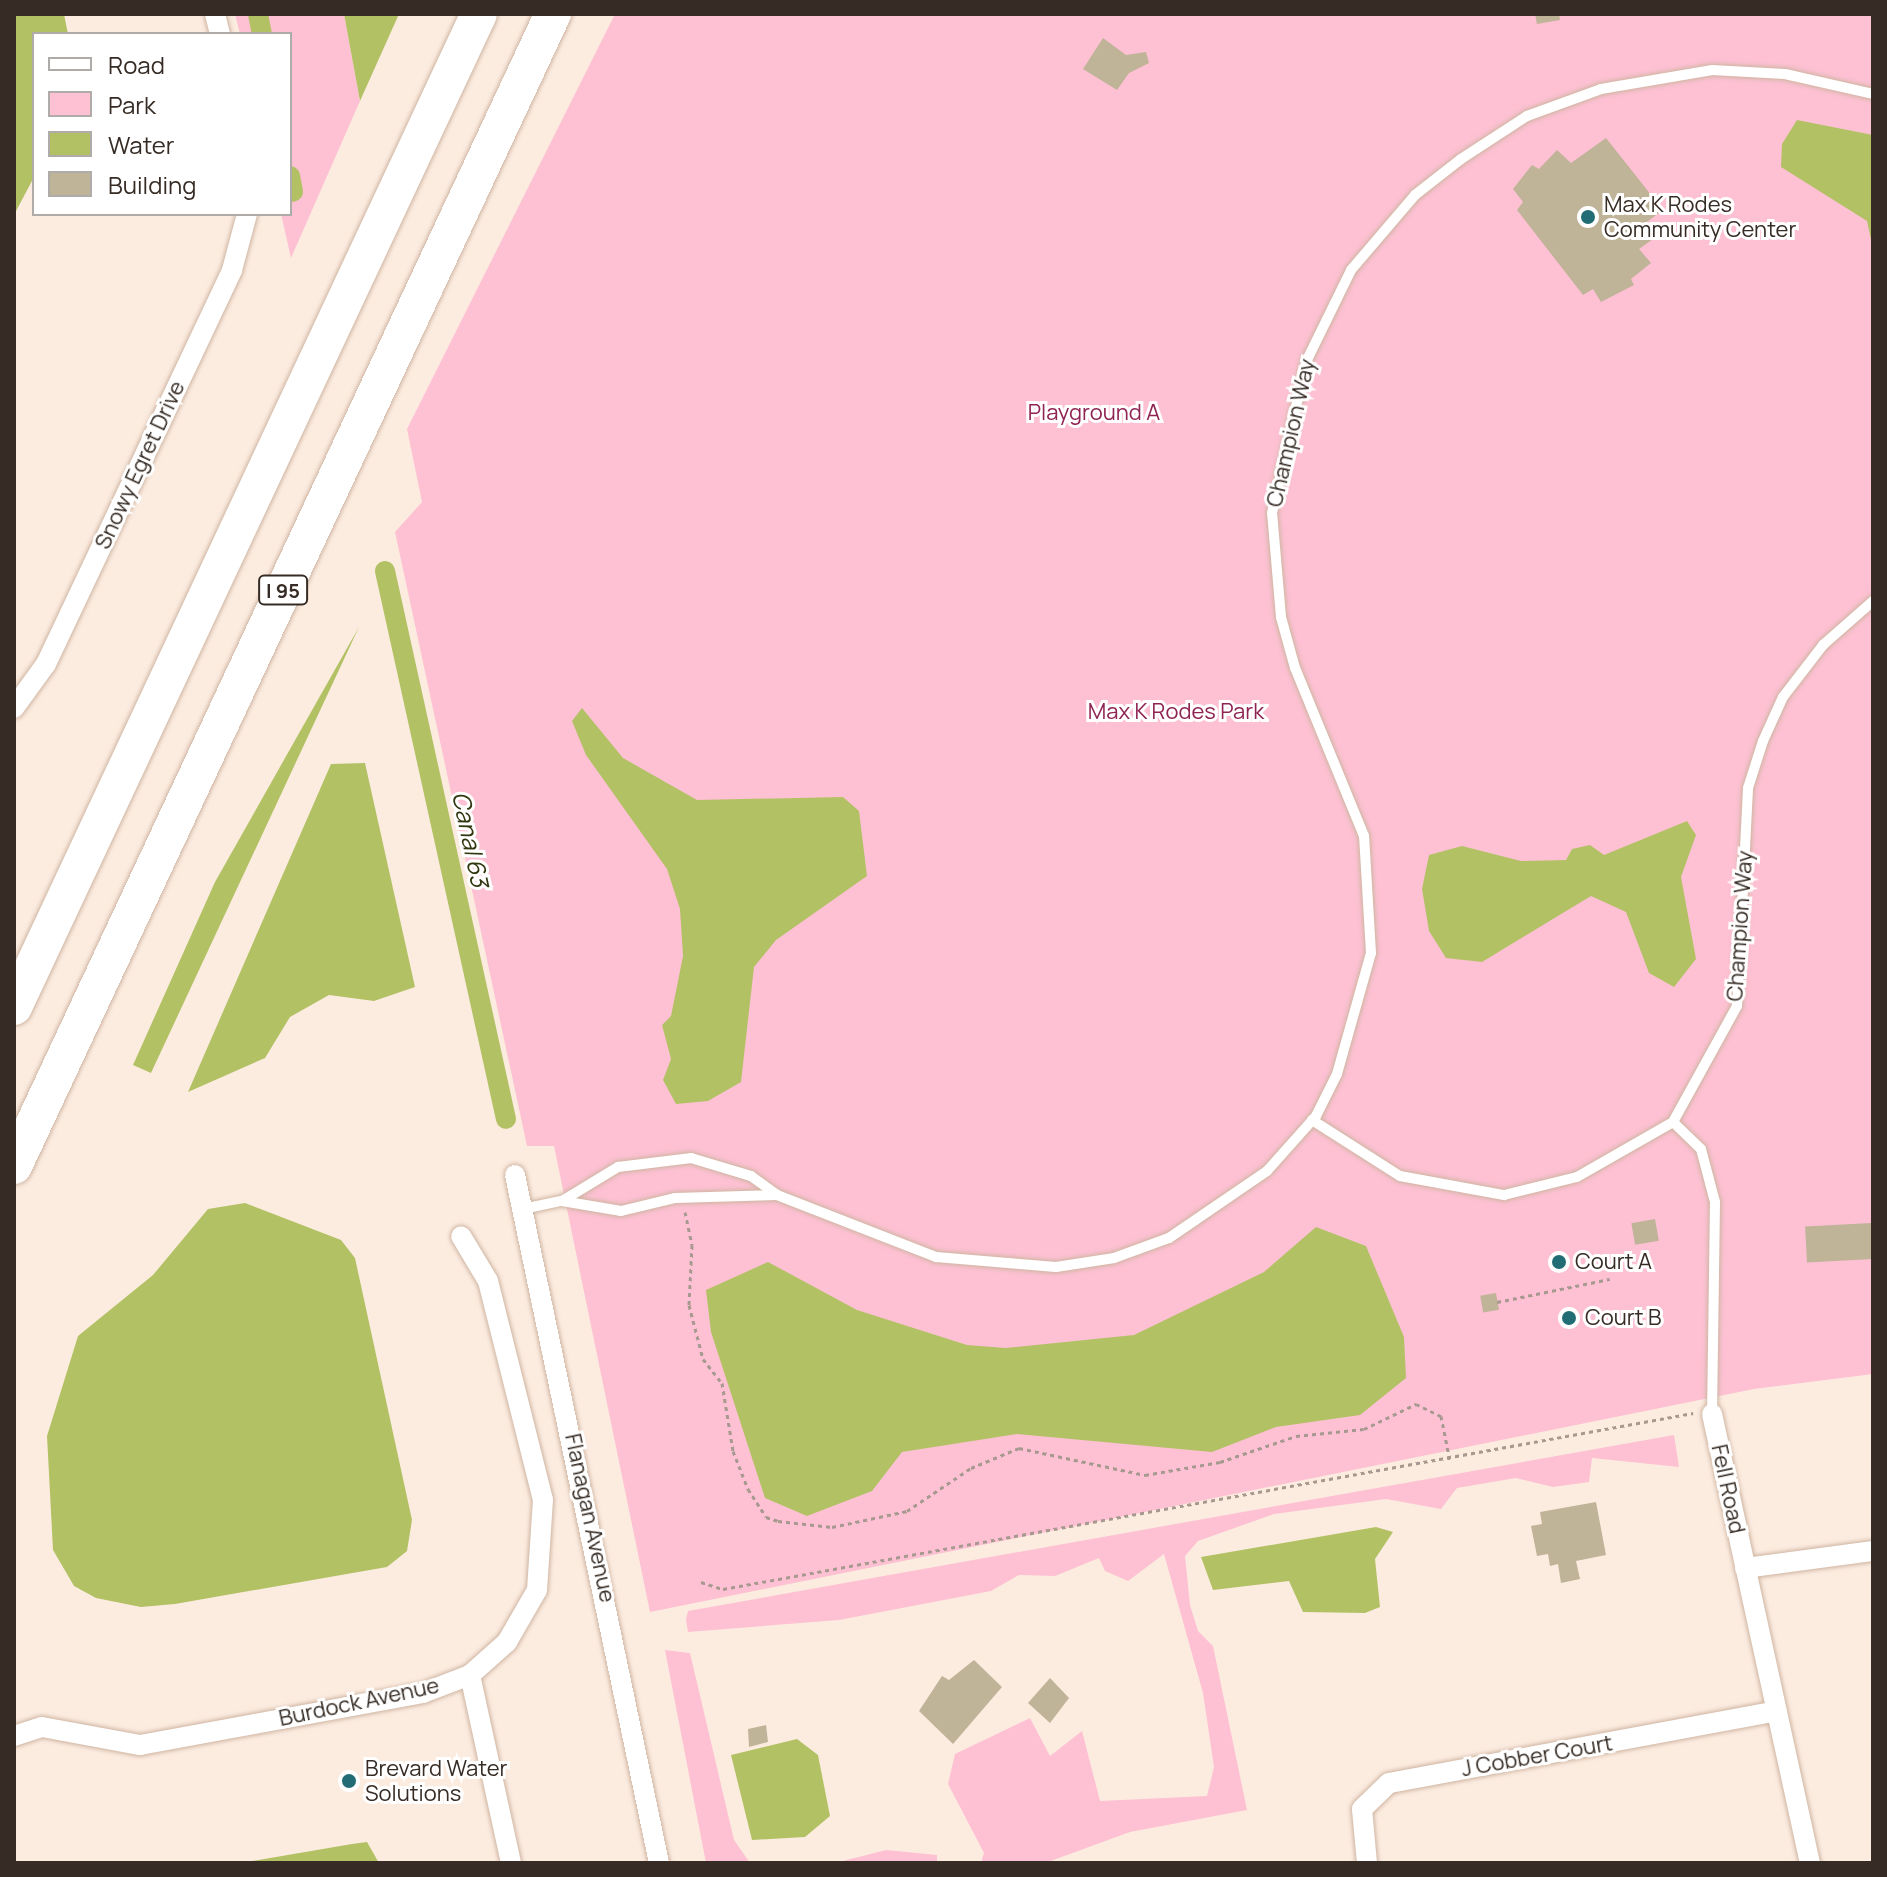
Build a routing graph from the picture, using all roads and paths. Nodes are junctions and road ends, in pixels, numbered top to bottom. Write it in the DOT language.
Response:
graph roads {
  1 [pos="479,14"];
  2 [pos="553,14"];
  3 [pos="1873,94"];
  4 [pos="246,216"];
  5 [pos="1873,601"];
  6 [pos="14,708"];
  7 [pos="14,1007"];
  8 [pos="1312,1120"];
  9 [pos="1673,1122"];
  10 [pos="14,1166"];
  11 [pos="515,1175"];
  12 [pos="777,1195"];
  13 [pos="682,1197"];
  14 [pos="562,1201"];
  15 [pos="523,1209"];
  16 [pos="461,1236"];
  17 [pos="1610,1279"];
  18 [pos="1497,1302"];
  19 [pos="1712,1411"];
  20 [pos="1450,1461"];
  21 [pos="1873,1551"];
  22 [pos="1745,1568"];
  23 [pos="701,1582"];
  24 [pos="470,1675"];
  25 [pos="1776,1711"];
  26 [pos="14,1736"];
  27 [pos="511,1863"];
  28 [pos="659,1863"];
  29 [pos="1367,1863"];
  30 [pos="1810,1863"];
  1 -- 7 [label="highway"];
  2 -- 10 [label="highway, I 95"];
  3 -- 8 [label="lane, Champion Way"];
  4 -- 6 [label="street, Snowy Egret Drive"];
  5 -- 9 [label="lane, Champion Way"];
  8 -- 9 [label="lane"];
  8 -- 12 [label="lane, Champion Way"];
  9 -- 19 [label="lane, Fell Road"];
  11 -- 15 [label="street, Flanagan Avenue"];
  12 -- 13 [label="lane, Champion Way"];
  12 -- 14 [label="lane, Champion Way"];
  13 -- 14 [label="lane, Champion Way"];
  13 -- 20 [label="path"];
  14 -- 15 [label="lane, Champion Way"];
  15 -- 28 [label="street, Flanagan Avenue"];
  16 -- 24 [label="street, Burdock Avenue"];
  17 -- 18 [label="path"];
  19 -- 20 [label="path"];
  19 -- 22 [label="street, Fell Road"];
  20 -- 23 [label="path"];
  21 -- 22 [label="street"];
  22 -- 25 [label="street, Fell Road"];
  24 -- 26 [label="street, Burdock Avenue"];
  24 -- 27 [label="street"];
  25 -- 29 [label="street, J Cobber Court"];
  25 -- 30 [label="street, Fell Road"];
}
